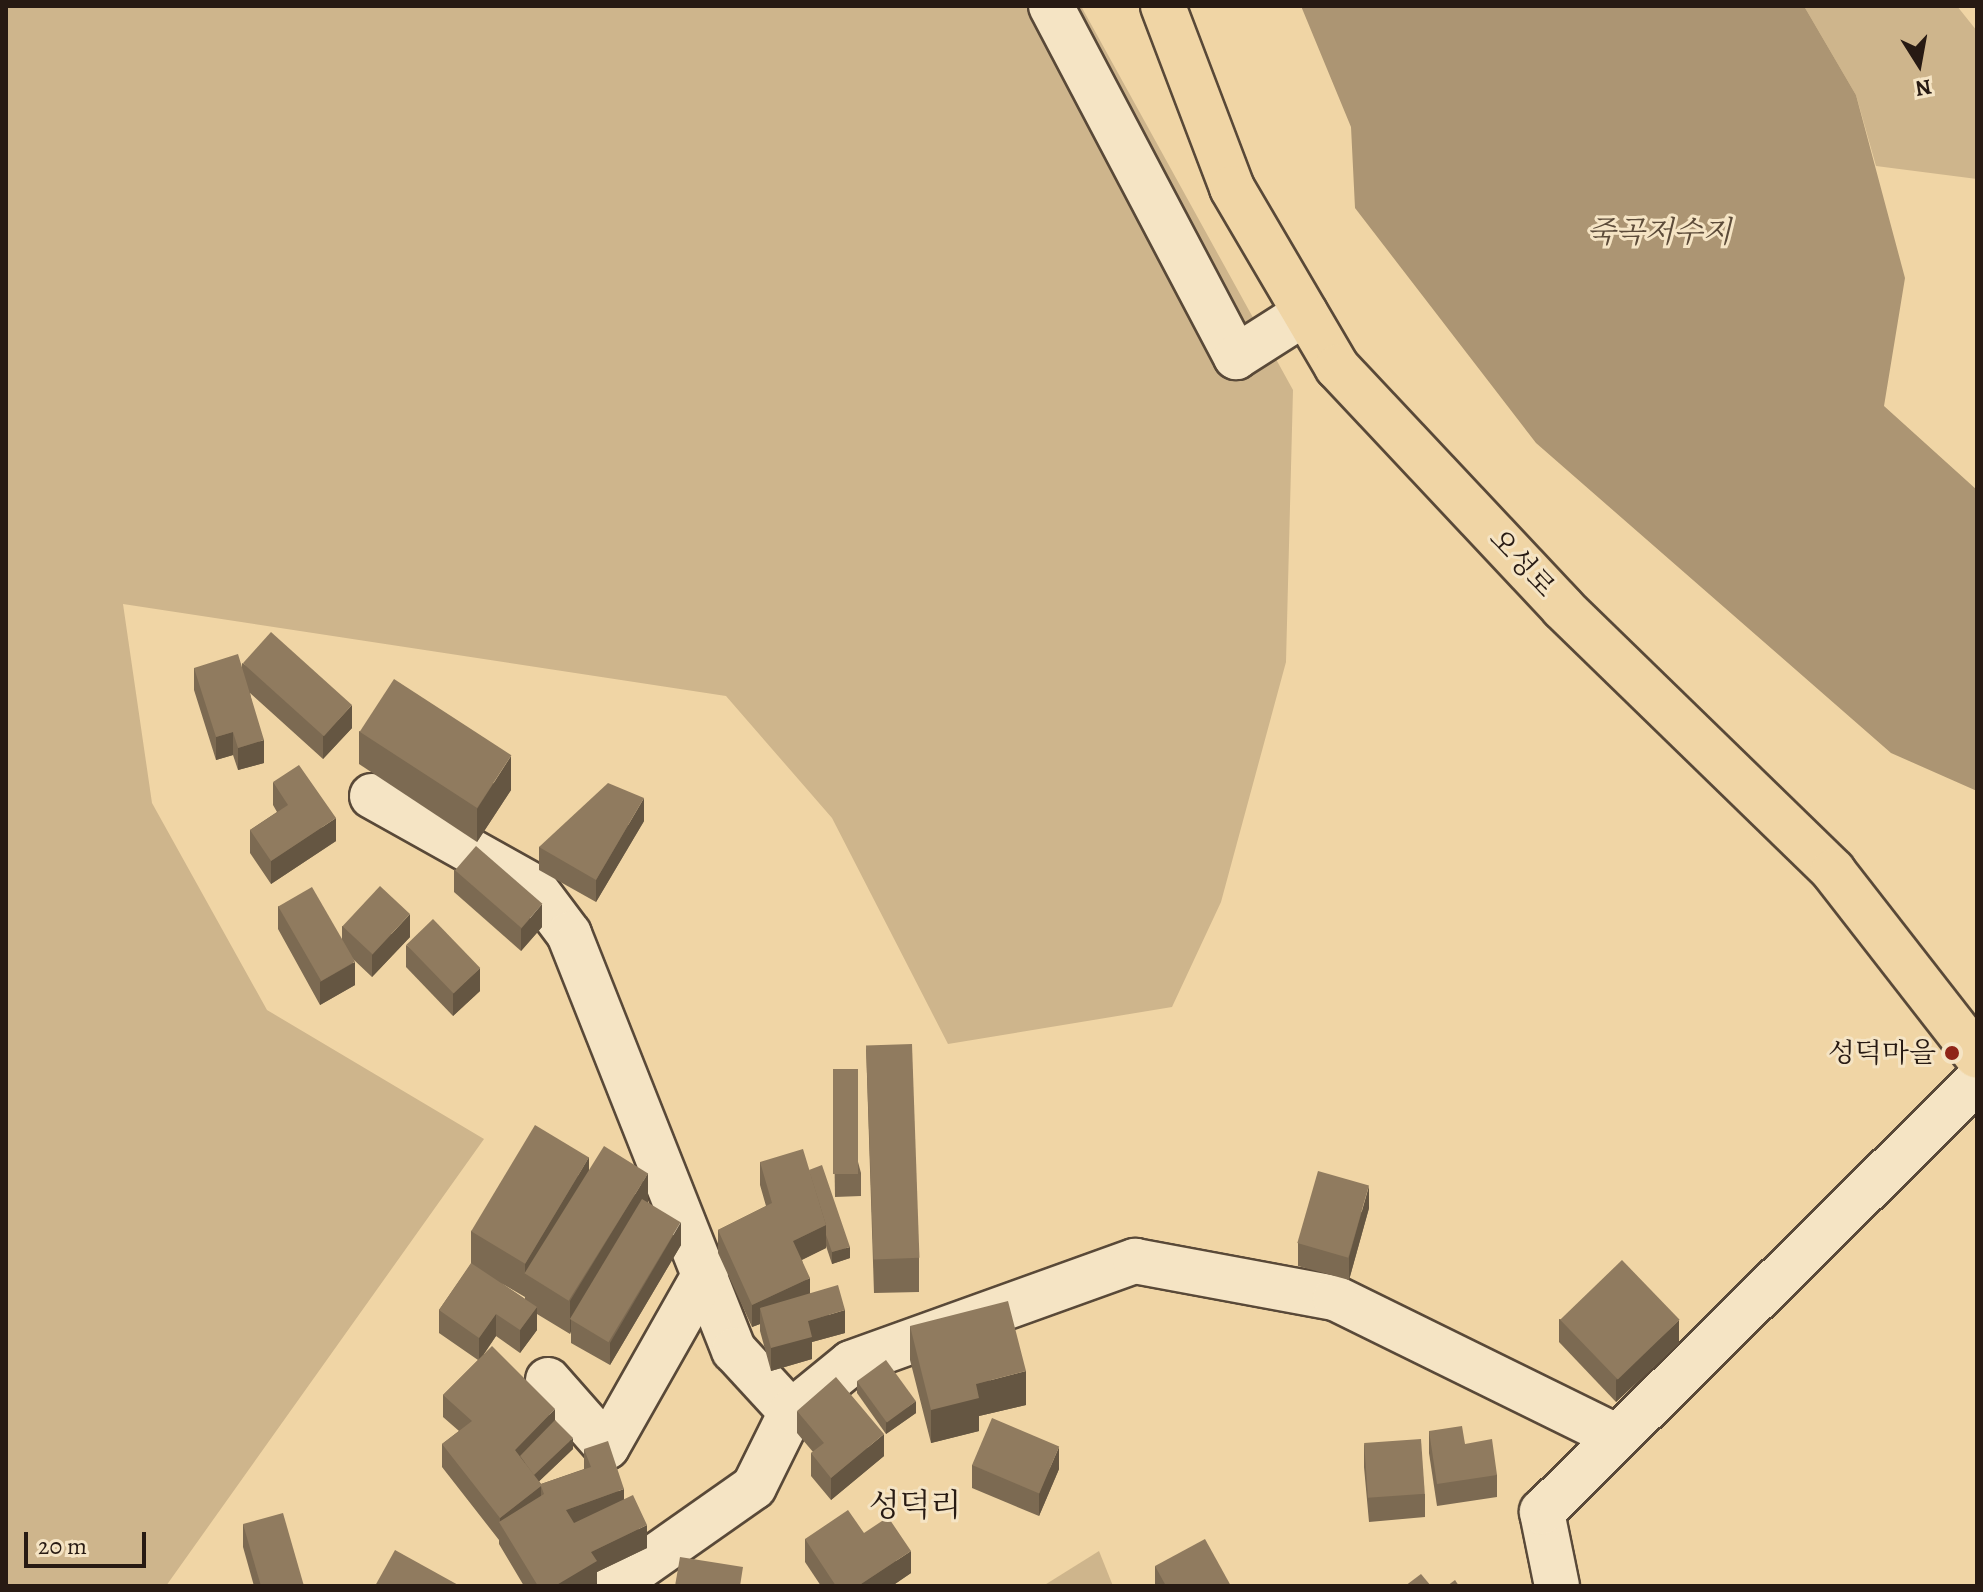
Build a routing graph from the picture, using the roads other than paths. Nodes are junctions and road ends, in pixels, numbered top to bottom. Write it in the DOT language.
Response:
graph roads {
  1 [pos="1051,6"];
  2 [pos="1163,6"];
  3 [pos="1305,313"];
  4 [pos="372,796"];
  5 [pos="1972,1041"];
  6 [pos="1977,1081"];
  7 [pos="706,1272"];
  8 [pos="548,1380"];
  9 [pos="791,1412"];
  10 [pos="1617,1437"];
  11 [pos="613,1586"];
  12 [pos="1557,1586"];
  1 -- 3 [label="street"];
  2 -- 3 [label="main road, 오성로"];
  3 -- 5 [label="main road, 오성로"];
  4 -- 7 [label="street"];
  6 -- 10 [label="street"];
  7 -- 8 [label="street"];
  7 -- 9 [label="street"];
  9 -- 10 [label="street"];
  9 -- 11 [label="street"];
  10 -- 12 [label="street"];
}
